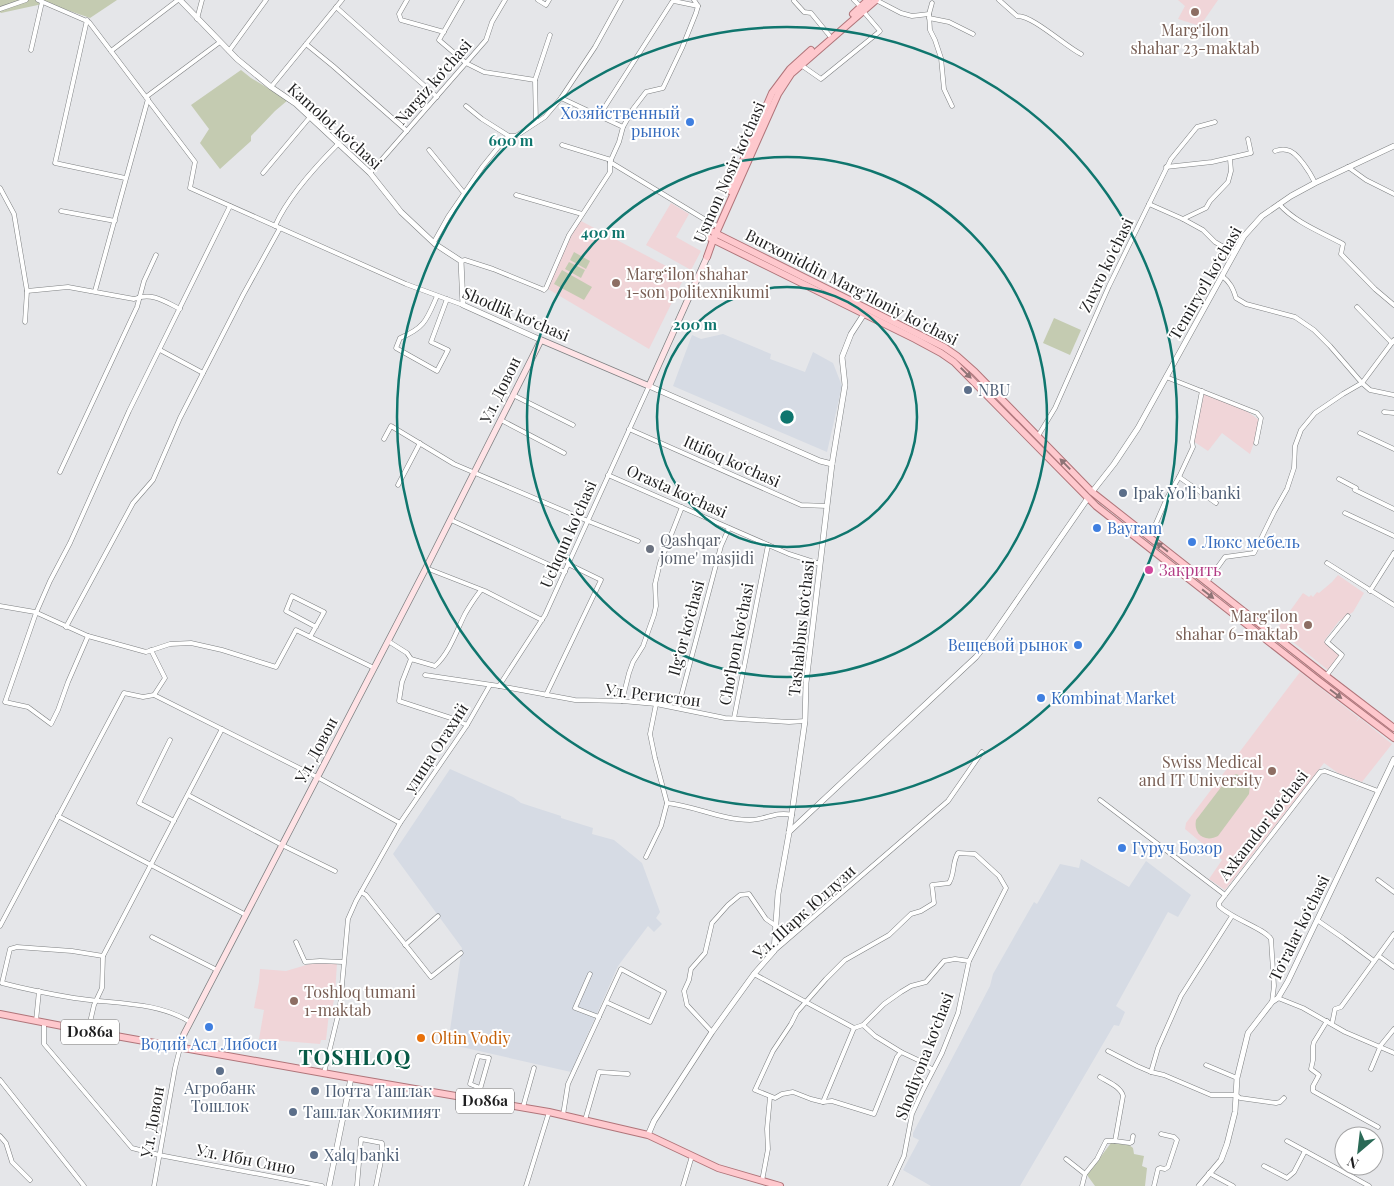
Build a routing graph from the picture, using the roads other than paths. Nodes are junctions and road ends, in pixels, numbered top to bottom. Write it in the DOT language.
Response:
graph roads {
  1 [pos="26,0"];
  2 [pos="179,0"];
  3 [pos="202,0"];
  4 [pos="266,0"];
  5 [pos="342,0"];
  6 [pos="407,0"];
  7 [pos="462,0"];
  8 [pos="504,0"];
  9 [pos="538,0"];
  10 [pos="549,0"];
  11 [pos="621,0"];
  12 [pos="694,0"];
  13 [pos="854,0"];
  14 [pos="868,0"];
  15 [pos="876,0"];
  16 [pos="999,0"];
  17 [pos="40,1"];
  18 [pos="794,1"];
  19 [pos="932,3"];
  20 [pos="698,6"];
  21 [pos="336,7"];
  22 [pos="862,9"];
  23 [pos="0,10"];
  24 [pos="929,16"];
  25 [pos="198,18"];
  26 [pos="87,20"];
  27 [pos="847,22"];
  28 [pos="444,32"];
  29 [pos="973,34"];
  30 [pos="550,35"];
  31 [pos="829,35"];
  32 [pos="220,42"];
  33 [pos="306,44"];
  34 [pos="31,50"];
  35 [pos="112,50"];
  36 [pos="229,51"];
  37 [pos="1081,54"];
  38 [pos="466,63"];
  39 [pos="801,65"];
  40 [pos="535,80"];
  41 [pos="271,87"];
  42 [pos="437,97"];
  43 [pos="147,98"];
  44 [pos="562,98"];
  45 [pos="466,106"];
  46 [pos="952,106"];
  47 [pos="310,116"];
  48 [pos="599,116"];
  49 [pos="536,122"];
  50 [pos="1215,122"];
  51 [pos="623,127"];
  52 [pos="407,131"];
  53 [pos="509,136"];
  54 [pos="1248,139"];
  55 [pos="339,144"];
  56 [pos="562,145"];
  57 [pos="1394,146"];
  58 [pos="429,150"];
  59 [pos="1275,151"];
  60 [pos="1230,159"];
  61 [pos="610,161"];
  62 [pos="1166,167"];
  63 [pos="1348,167"];
  64 [pos="263,173"];
  65 [pos="370,173"];
  66 [pos="125,178"];
  67 [pos="1315,183"];
  68 [pos="0,188"];
  69 [pos="464,194"];
  70 [pos="516,194"];
  71 [pos="1394,194"];
  72 [pos="1149,204"];
  73 [pos="1279,204"];
  74 [pos="230,206"];
  75 [pos="61,211"];
  76 [pos="582,214"];
  77 [pos="1183,219"];
  78 [pos="115,220"];
  79 [pos="278,227"];
  80 [pos="714,233"];
  81 [pos="434,242"];
  82 [pos="1234,253"];
  83 [pos="156,254"];
  84 [pos="707,257"];
  85 [pos="461,261"];
  86 [pos="1222,276"];
  87 [pos="27,291"];
  88 [pos="95,291"];
  89 [pos="437,296"];
  90 [pos="139,297"];
  91 [pos="447,299"];
  92 [pos="1394,305"];
  93 [pos="463,306"];
  94 [pos="1358,308"];
  95 [pos="180,309"];
  96 [pos="866,311"];
  97 [pos="24,322"];
  98 [pos="541,340"];
  99 [pos="1393,342"];
  100 [pos="160,350"];
  101 [pos="203,373"];
  102 [pos="1166,377"];
  103 [pos="1362,383"];
  104 [pos="649,386"];
  105 [pos="1202,391"];
  106 [pos="513,395"];
  107 [pos="1394,395"];
  108 [pos="1384,412"];
  109 [pos="1394,413"];
  110 [pos="501,420"];
  111 [pos="573,425"];
  112 [pos="629,429"];
  113 [pos="1360,432"];
  114 [pos="1038,436"];
  115 [pos="384,439"];
  116 [pos="1256,443"];
  117 [pos="420,444"];
  118 [pos="1394,449"];
  119 [pos="564,453"];
  120 [pos="832,464"];
  121 [pos="60,472"];
  122 [pos="474,473"];
  123 [pos="608,475"];
  124 [pos="1179,478"];
  125 [pos="1339,479"];
  126 [pos="398,485"];
  127 [pos="1090,495"];
  128 [pos="1216,503"];
  129 [pos="827,506"];
  130 [pos="682,507"];
  131 [pos="1394,509"];
  132 [pos="1345,513"];
  133 [pos="451,520"];
  134 [pos="588,521"];
  135 [pos="729,528"];
  136 [pos="1394,536"];
  137 [pos="1150,538"];
  138 [pos="638,541"];
  139 [pos="768,545"];
  140 [pos="1394,553"];
  141 [pos="1327,563"];
  142 [pos="568,564"];
  143 [pos="820,564"];
  144 [pos="426,568"];
  145 [pos="565,572"];
  146 [pos="1207,582"];
  147 [pos="481,590"];
  148 [pos="1370,591"];
  149 [pos="1394,605"];
  150 [pos="0,606"];
  151 [pos="36,613"];
  152 [pos="1348,616"];
  153 [pos="542,620"];
  154 [pos="66,627"];
  155 [pos="316,627"];
  156 [pos="88,636"];
  157 [pos="310,637"];
  158 [pos="388,641"];
  159 [pos="152,650"];
  160 [pos="411,659"];
  161 [pos="374,668"];
  162 [pos="425,675"];
  163 [pos="1326,676"];
  164 [pos="490,685"];
  165 [pos="499,686"];
  166 [pos="154,695"];
  167 [pos="546,695"];
  168 [pos="622,701"];
  169 [pos="656,704"];
  170 [pos="678,708"];
  171 [pos="734,718"];
  172 [pos="805,721"];
  173 [pos="467,725"];
  174 [pos="1394,728"];
  175 [pos="222,729"];
  176 [pos="1394,738"];
  177 [pos="170,740"];
  178 [pos="982,752"];
  179 [pos="1394,759"];
  180 [pos="317,777"];
  181 [pos="1378,791"];
  182 [pos="188,795"];
  183 [pos="1100,800"];
  184 [pos="667,803"];
  185 [pos="792,815"];
  186 [pos="58,816"];
  187 [pos="803,819"];
  188 [pos="174,821"];
  189 [pos="400,823"];
  190 [pos="789,833"];
  191 [pos="282,845"];
  192 [pos="646,857"];
  193 [pos="151,865"];
  194 [pos="335,871"];
  195 [pos="1378,880"];
  196 [pos="361,892"];
  197 [pos="1394,892"];
  198 [pos="1225,895"];
  199 [pos="246,915"];
  200 [pos="438,916"];
  201 [pos="1232,916"];
  202 [pos="1317,920"];
  203 [pos="0,926"];
  204 [pos="776,926"];
  205 [pos="1394,934"];
  206 [pos="152,937"];
  207 [pos="296,942"];
  208 [pos="405,944"];
  209 [pos="774,951"];
  210 [pos="461,953"];
  211 [pos="103,956"];
  212 [pos="1379,956"];
  213 [pos="1374,961"];
  214 [pos="344,962"];
  215 [pos="969,962"];
  216 [pos="1394,967"];
  217 [pos="217,970"];
  218 [pos="590,974"];
  219 [pos="754,974"];
  220 [pos="1,984"];
  221 [pos="40,991"];
  222 [pos="1278,998"];
  223 [pos="96,1000"];
  224 [pos="806,1001"];
  225 [pos="606,1002"];
  226 [pos="1272,1002"];
  227 [pos="0,1014"];
  228 [pos="599,1017"];
  229 [pos="36,1021"];
  230 [pos="1327,1021"];
  231 [pos="190,1022"];
  232 [pos="44,1023"];
  233 [pos="1332,1024"];
  234 [pos="863,1025"];
  235 [pos="854,1028"];
  236 [pos="1394,1029"];
  237 [pos="88,1031"];
  238 [pos="712,1032"];
  239 [pos="1380,1047"];
  240 [pos="180,1048"];
  241 [pos="1108,1051"];
  242 [pos="901,1052"];
  243 [pos="1394,1052"];
  244 [pos="1206,1064"];
  245 [pos="534,1068"];
  246 [pos="1371,1069"];
  247 [pos="933,1070"];
  248 [pos="1151,1072"];
  249 [pos="324,1073"];
  250 [pos="628,1074"];
  251 [pos="1100,1077"];
  252 [pos="352,1078"];
  253 [pos="1237,1078"];
  254 [pos="0,1080"];
  255 [pos="480,1088"];
  256 [pos="1236,1095"];
  257 [pos="770,1097"];
  258 [pos="1284,1098"];
  259 [pos="477,1100"];
  260 [pos="822,1102"];
  261 [pos="523,1107"];
  262 [pos="549,1112"];
  263 [pos="563,1115"];
  264 [pos="585,1120"];
  265 [pos="1376,1126"];
  266 [pos="1161,1134"];
  267 [pos="648,1135"];
  268 [pos="0,1136"];
  269 [pos="1133,1136"];
  270 [pos="1115,1141"];
  271 [pos="1288,1141"];
  272 [pos="1305,1151"];
  273 [pos="160,1155"];
  274 [pos="692,1156"];
  275 [pos="1066,1159"];
  276 [pos="1264,1166"];
  277 [pos="1209,1173"];
  278 [pos="1085,1174"];
  279 [pos="30,1180"];
  280 [pos="762,1181"];
  281 [pos="84,1186"];
  282 [pos="154,1186"];
  283 [pos="322,1186"];
  284 [pos="329,1186"];
  285 [pos="358,1186"];
  286 [pos="376,1186"];
  287 [pos="526,1186"];
  288 [pos="683,1186"];
  289 [pos="780,1186"];
  290 [pos="890,1186"];
  291 [pos="1082,1186"];
  292 [pos="1154,1186"];
  293 [pos="1199,1186"];
  294 [pos="1233,1186"];
  295 [pos="1369,1186"];
  1 -- 23 [label="street"];
  2 -- 25 [label="street, Kamolot koʻchasi"];
  2 -- 35 [label="street"];
  3 -- 25 [label="street"];
  4 -- 36 [label="street"];
  5 -- 21 [label="street"];
  6 -- 28 [label="street"];
  7 -- 28 [label="street"];
  8 -- 38 [label="street, Nargiz koʻchasi"];
  9 -- 10 [label="street"];
  11 -- 44 [label="street"];
  12 -- 20 [label="street"];
  13 -- 22 [label="street"];
  14 -- 22 [label="main road, Usmon Nosir ko‘chasi"];
  15 -- 22 [label="main road, Usmon Nosir ko‘chasi"];
  15 -- 24 [label="street"];
  16 -- 37 [label="street"];
  17 -- 26 [label="street"];
  17 -- 34 [label="street"];
  18 -- 31 [label="street"];
  19 -- 24 [label="street"];
  20 -- 48 [label="street"];
  20 -- 51 [label="street"];
  21 -- 33 [label="street"];
  21 -- 42 [label="street"];
  22 -- 27 [label="main road, Usmon Nosir ko‘chasi"];
  22 -- 39 [label="street"];
  24 -- 29 [label="street"];
  24 -- 46 [label="street"];
  25 -- 32 [label="street, Kamolot koʻchasi"];
  26 -- 35 [label="street"];
  26 -- 66 [label="street"];
  27 -- 31 [label="main road, Usmon Nosir ko‘chasi"];
  27 -- 39 [label="main road, Usmon Nosir ko‘chasi"];
  28 -- 38 [label="street"];
  30 -- 40 [label="street"];
  31 -- 80 [label="main road, Usmon Nosir ko‘chasi"];
  32 -- 36 [label="street, Kamolot koʻchasi"];
  32 -- 43 [label="street"];
  33 -- 41 [label="street"];
  33 -- 52 [label="street"];
  35 -- 43 [label="street"];
  36 -- 41 [label="street, Kamolot koʻchasi"];
  38 -- 40 [label="street"];
  38 -- 42 [label="street, Nargiz koʻchasi"];
  39 -- 80 [label="main road, Usmon Nosir ko‘chasi"];
  40 -- 49 [label="street"];
  41 -- 47 [label="street, Kamolot koʻchasi"];
  42 -- 52 [label="street, Nargiz koʻchasi"];
  43 -- 66 [label="street"];
  43 -- 74 [label="street, Shodlik koʻchasi"];
  44 -- 48 [label="street"];
  44 -- 49 [label="street"];
  45 -- 53 [label="street"];
  47 -- 55 [label="street, Kamolot koʻchasi"];
  47 -- 64 [label="street"];
  48 -- 51 [label="street"];
  49 -- 53 [label="street"];
  50 -- 62 [label="street, Zuxro ko'chasi"];
  51 -- 61 [label="street"];
  52 -- 65 [label="street, Nargiz koʻchasi"];
  53 -- 69 [label="street"];
  54 -- 60 [label="street"];
  55 -- 65 [label="street, Kamolot koʻchasi"];
  55 -- 79 [label="street"];
  56 -- 61 [label="street"];
  57 -- 63 [label="street, Temiryoʻl koʻchasi"];
  58 -- 69 [label="street"];
  59 -- 67 [label="street"];
  60 -- 62 [label="street"];
  60 -- 77 [label="street"];
  61 -- 76 [label="street"];
  61 -- 80 [label="street"];
  62 -- 72 [label="street, Zuxro ko'chasi"];
  63 -- 67 [label="street, Temiryoʻl koʻchasi"];
  63 -- 71 [label="street"];
  65 -- 81 [label="street, Kamolot koʻchasi"];
  66 -- 78 [label="street"];
  67 -- 73 [label="street, Temiryoʻl koʻchasi"];
  68 -- 87 [label="street"];
  69 -- 81 [label="street"];
  70 -- 76 [label="street"];
  72 -- 77 [label="street"];
  72 -- 114 [label="street, Zuxro ko'chasi"];
  73 -- 82 [label="street, Temiryoʻl koʻchasi"];
  73 -- 92 [label="street"];
  74 -- 79 [label="street, Shodlik koʻchasi"];
  74 -- 95 [label="street"];
  75 -- 78 [label="street"];
  76 -- 85 [label="street"];
  77 -- 82 [label="street"];
  78 -- 88 [label="street"];
  79 -- 89 [label="street, Shodlik koʻchasi"];
  79 -- 101 [label="street"];
  80 -- 84 [label="main road, Usmon Nosir ko‘chasi"];
  80 -- 96 [label="main road, Burxoniddin Marg’iloniy ko’chasi"];
  81 -- 85 [label="street, Kamolot koʻchasi"];
  82 -- 86 [label="street, Temiryoʻl koʻchasi"];
  83 -- 90 [label="street"];
  84 -- 104 [label="main road, Usmon Nosir ko‘chasi"];
  85 -- 93 [label="street"];
  86 -- 102 [label="street, Temiryoʻl koʻchasi"];
  86 -- 103 [label="street"];
  87 -- 88 [label="street"];
  87 -- 97 [label="street"];
  88 -- 90 [label="street"];
  89 -- 91 [label="street, Shodlik koʻchasi"];
  89 -- 91 [label="street"];
  90 -- 95 [label="street"];
  90 -- 121 [label="street"];
  91 -- 93 [label="street, Shodlik koʻchasi"];
  93 -- 98 [label="street, Shodlik koʻchasi"];
  94 -- 99 [label="street"];
  95 -- 100 [label="street"];
  96 -- 114 [label="main road, Burxoniddin Marg’iloniy ko’chasi"];
  96 -- 120 [label="street, Tashabbus koʻchasi"];
  96 -- 127 [label="main road, Burxoniddin Marg’iloniy ko’chasi, one-way"];
  98 -- 104 [label="main road, Shodlik koʻchasi"];
  98 -- 106 [label="main road, Ул. Довон"];
  99 -- 103 [label="street"];
  100 -- 101 [label="street"];
  100 -- 151 [label="street"];
  101 -- 154 [label="street"];
  102 -- 105 [label="street"];
  102 -- 127 [label="street, Temiryoʻl koʻchasi"];
  103 -- 107 [label="street"];
  103 -- 146 [label="street"];
  104 -- 112 [label="street, Uchqun ko'chasi"];
  104 -- 120 [label="street, Shodlik koʻchasi"];
  105 -- 116 [label="street"];
  105 -- 124 [label="street"];
  106 -- 110 [label="main road, Ул. Довон"];
  106 -- 111 [label="street"];
  108 -- 109 [label="street"];
  110 -- 119 [label="street"];
  110 -- 122 [label="main road, Ул. Довон"];
  112 -- 123 [label="street, Uchqun ko'chasi"];
  112 -- 129 [label="street, Ittifoq koʻchasi"];
  113 -- 118 [label="street"];
  127 -- 114 [label="main road, Burxoniddin Marg’iloniy ko’chasi, one-way"];
  115 -- 117 [label="street"];
  117 -- 122 [label="street"];
  117 -- 126 [label="street"];
  120 -- 129 [label="street, Tashabbus koʻchasi"];
  122 -- 133 [label="main road, Ул. Довон"];
  122 -- 134 [label="street"];
  123 -- 130 [label="street, Orasta koʻchasi"];
  123 -- 134 [label="street, Uchqun ko'chasi"];
  124 -- 128 [label="street"];
  124 -- 137 [label="street"];
  125 -- 131 [label="street"];
  127 -- 137 [label="main road, Burxoniddin Marg’iloniy ko’chasi"];
  127 -- 176 [label="main road, Burxoniddin Marg’iloniy ko’chasi, one-way"];
  127 -- 187 [label="street, Temiryoʻl koʻchasi"];
  129 -- 143 [label="street, Tashabbus koʻchasi"];
  130 -- 135 [label="street, Orasta koʻchasi"];
  130 -- 168 [label="street"];
  132 -- 136 [label="street"];
  133 -- 144 [label="main road, Ул. Довон"];
  133 -- 145 [label="street"];
  134 -- 138 [label="street"];
  134 -- 142 [label="street, Uchqun ko'chasi"];
  135 -- 139 [label="street, Orasta koʻchasi"];
  135 -- 170 [label="street, Ilgʻor koʻchasi"];
  146 -- 137 [label="main road, Burxoniddin Marg’iloniy ko’chasi, one-way"];
  139 -- 143 [label="street, Orasta koʻchasi"];
  139 -- 171 [label="street, Choʻlpon koʻchasi"];
  140 -- 148 [label="street"];
  141 -- 148 [label="street"];
  142 -- 145 [label="street, Uchqun ko'chasi"];
  142 -- 167 [label="street"];
  143 -- 172 [label="street, Tashabbus koʻchasi"];
  144 -- 147 [label="street"];
  144 -- 158 [label="main road, Ул. Довон"];
  145 -- 153 [label="street, Uchqun ko'chasi"];
  146 -- 163 [label="main road, Burxoniddin Marg’iloniy ko’chasi"];
  147 -- 153 [label="street"];
  147 -- 160 [label="street"];
  148 -- 149 [label="street"];
  150 -- 151 [label="street"];
  151 -- 154 [label="street"];
  151 -- 156 [label="street"];
  152 -- 163 [label="street"];
  153 -- 165 [label="street, Uchqun ko'chasi"];
  154 -- 156 [label="street"];
  155 -- 155 [label="street"];
  155 -- 157 [label="street"];
  156 -- 159 [label="street"];
  157 -- 159 [label="street"];
  157 -- 161 [label="street"];
  158 -- 160 [label="street"];
  158 -- 161 [label="main road, Ул. Довон"];
  159 -- 166 [label="street"];
  160 -- 173 [label="street"];
  161 -- 180 [label="main road, Ул. Довон"];
  162 -- 164 [label="street, Ул. Регистон"];
  163 -- 174 [label="main road, Burxoniddin Marg’iloniy ko’chasi"];
  164 -- 165 [label="street, Ул. Регистон"];
  164 -- 173 [label="street, улица Огахий"];
  165 -- 167 [label="street, Ул. Регистон"];
  166 -- 175 [label="street"];
  166 -- 186 [label="street"];
  167 -- 168 [label="street, Ул. Регистон"];
  168 -- 169 [label="street, Ул. Регистон"];
  169 -- 170 [label="street, Ул. Регистон"];
  169 -- 184 [label="street"];
  170 -- 171 [label="street, Ул. Регистон"];
  171 -- 172 [label="street, Ул. Регистон"];
  172 -- 185 [label="street, Tashabbus koʻchasi"];
  173 -- 189 [label="street, улица Огахий"];
  175 -- 180 [label="street"];
  175 -- 182 [label="street"];
  177 -- 188 [label="street"];
  178 -- 209 [label="street, Ул. Шарк Юлдузи"];
  179 -- 181 [label="street, Toʻralar koʻchasi"];
  180 -- 189 [label="street"];
  180 -- 191 [label="main road, Ул. Довон"];
  181 -- 198 [label="street, Axkamdor ko‘chasi"];
  181 -- 202 [label="street, Toʻralar koʻchasi"];
  182 -- 188 [label="street"];
  182 -- 191 [label="street"];
  183 -- 198 [label="street, Axkamdor ko‘chasi"];
  184 -- 185 [label="street"];
  184 -- 192 [label="street"];
  185 -- 187 [label="street"];
  185 -- 190 [label="street, Tashabbus koʻchasi"];
  186 -- 193 [label="street"];
  186 -- 203 [label="street"];
  187 -- 190 [label="street, Temiryoʻl koʻchasi"];
  188 -- 193 [label="street"];
  189 -- 196 [label="street, улица Огахий"];
  190 -- 204 [label="street, Tashabbus koʻchasi"];
  191 -- 194 [label="street"];
  191 -- 199 [label="main road, Ул. Довон"];
  193 -- 199 [label="street"];
  193 -- 211 [label="street"];
  195 -- 197 [label="street"];
  196 -- 208 [label="street"];
  196 -- 214 [label="street, улица Огахий"];
  198 -- 201 [label="street, Axkamdor ko‘chasi"];
  199 -- 217 [label="main road, Ул. Довон"];
  200 -- 208 [label="street"];
  201 -- 226 [label="street"];
  201 -- 248 [label="street"];
  202 -- 213 [label="street"];
  202 -- 222 [label="street, Toʻralar koʻchasi"];
  204 -- 209 [label="street, Tashabbus koʻchasi"];
  204 -- 238 [label="street"];
  205 -- 212 [label="street"];
  206 -- 217 [label="street"];
  207 -- 214 [label="street"];
  208 -- 210 [label="street"];
  209 -- 219 [label="street, Ул. Шарк Юлдузи"];
  211 -- 220 [label="street"];
  211 -- 223 [label="street"];
  212 -- 213 [label="street"];
  212 -- 216 [label="street"];
  213 -- 233 [label="street"];
  214 -- 249 [label="street, улица Огахий"];
  215 -- 224 [label="street, Shodiyona koʻchasi"];
  215 -- 234 [label="street"];
  215 -- 247 [label="street, Shodiyona koʻchasi"];
  217 -- 231 [label="main road, Ул. Довон"];
  218 -- 228 [label="street"];
  219 -- 224 [label="street"];
  219 -- 238 [label="street, Ул. Шарк Юлдузи"];
  220 -- 221 [label="street"];
  221 -- 223 [label="street"];
  221 -- 229 [label="street"];
  222 -- 226 [label="street, Toʻralar koʻchasi"];
  222 -- 230 [label="street"];
  223 -- 231 [label="street"];
  223 -- 237 [label="street"];
  224 -- 235 [label="street"];
  224 -- 257 [label="street"];
  225 -- 225 [label="street"];
  225 -- 228 [label="street"];
  226 -- 253 [label="street, Toʻralar koʻchasi"];
  227 -- 229 [label="main road, D086a"];
  228 -- 263 [label="street"];
  229 -- 232 [label="main road, D086a"];
  230 -- 233 [label="street"];
  230 -- 265 [label="street"];
  231 -- 240 [label="main road, Ул. Довон"];
  232 -- 237 [label="main road, D086a"];
  232 -- 273 [label="street, Ул. Ибн Сино"];
  233 -- 239 [label="street"];
  234 -- 235 [label="street"];
  234 -- 242 [label="street"];
  235 -- 260 [label="street"];
  236 -- 239 [label="street"];
  237 -- 240 [label="main road, D086a"];
  238 -- 267 [label="street, Ул. Шарк Юлдузи"];
  239 -- 243 [label="street"];
  239 -- 246 [label="street"];
  240 -- 249 [label="main road, D086a"];
  240 -- 273 [label="street, Ул. Довон"];
  241 -- 248 [label="street"];
  242 -- 247 [label="street"];
  242 -- 260 [label="street"];
  244 -- 253 [label="street"];
  245 -- 261 [label="street"];
  247 -- 290 [label="street, Shodiyona koʻchasi"];
  248 -- 256 [label="street"];
  249 -- 252 [label="main road, D086a"];
  250 -- 264 [label="street"];
  251 -- 270 [label="street"];
  252 -- 259 [label="main road, D086a"];
  252 -- 284 [label="street"];
  253 -- 256 [label="street, Toʻralar koʻchasi"];
  254 -- 281 [label="street"];
  255 -- 255 [label="street"];
  255 -- 259 [label="street"];
  256 -- 258 [label="street"];
  256 -- 277 [label="street, Toʻralar koʻchasi"];
  257 -- 260 [label="street"];
  257 -- 280 [label="street"];
  259 -- 261 [label="main road, D086a"];
  261 -- 262 [label="main road, D086a"];
  262 -- 263 [label="main road, D086a"];
  262 -- 287 [label="street"];
  263 -- 264 [label="main road, D086a"];
  264 -- 267 [label="main road, D086a"];
  266 -- 292 [label="street"];
  267 -- 274 [label="main road, D086a"];
  268 -- 279 [label="street"];
  269 -- 270 [label="street"];
  270 -- 278 [label="street"];
  271 -- 272 [label="street"];
  272 -- 276 [label="street"];
  272 -- 295 [label="street"];
  273 -- 282 [label="street, Ул. Довон"];
  273 -- 283 [label="street, Ул. Ибн Сино"];
  274 -- 280 [label="main road, D086a"];
  274 -- 288 [label="street"];
  275 -- 278 [label="street"];
  277 -- 293 [label="street, Toʻralar koʻchasi"];
  277 -- 294 [label="street"];
  278 -- 291 [label="street"];
  280 -- 289 [label="main road, D086a"];
  285 -- 286 [label="street"];
}
